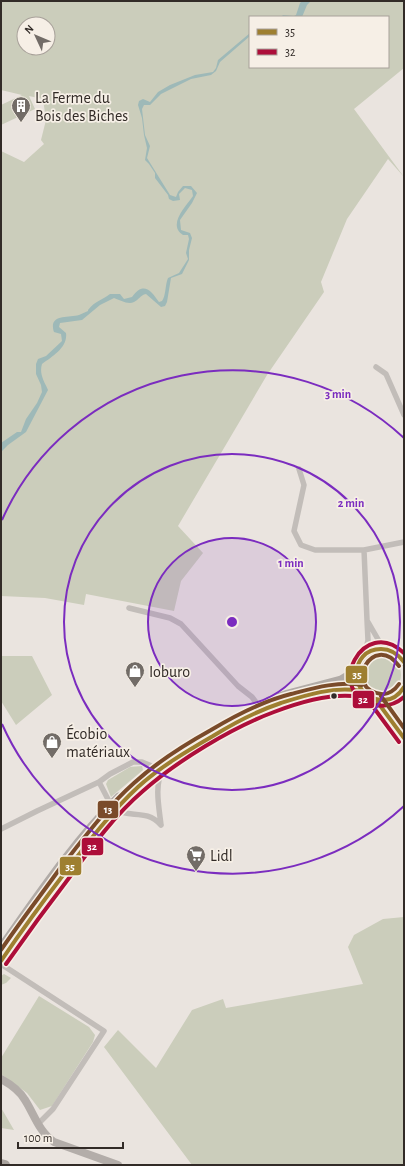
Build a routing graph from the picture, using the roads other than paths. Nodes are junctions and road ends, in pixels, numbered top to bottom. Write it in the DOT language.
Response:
graph roads {
  1 [pos="376,367"];
  2 [pos="404,415"];
  3 [pos="299,469"];
  4 [pos="404,542"];
  5 [pos="364,550"];
  6 [pos="129,608"];
  7 [pos="367,620"];
  8 [pos="383,648"];
  9 [pos="366,654"];
  10 [pos="404,660"];
  11 [pos="356,671"];
  12 [pos="404,689"];
  13 [pos="361,691"];
  14 [pos="376,700"];
  15 [pos="258,705"];
  16 [pos="404,738"];
  17 [pos="164,766"];
  18 [pos="154,767"];
  19 [pos="99,782"];
  20 [pos="113,808"];
  21 [pos="1,829"];
  22 [pos="1,948"];
  23 [pos="1,962"];
  24 [pos="1,1079"];
  25 [pos="38,1124"];
  26 [pos="1,1164"];
  27 [pos="5,1165"];
  28 [pos="118,1165"];
  1 -- 2 [label="street"];
  3 -- 5 [label="street"];
  4 -- 5 [label="street"];
  5 -- 7 [label="street"];
  6 -- 15 [label="street"];
  7 -- 8 [label="street"];
  7 -- 9 [label="street"];
  8 -- 9 [label="main road"];
  8 -- 10 [label="main road"];
  9 -- 11 [label="main road"];
  11 -- 13 [label="main road"];
  11 -- 15 [label="main road"];
  12 -- 14 [label="main road"];
  13 -- 14 [label="main road"];
  13 -- 17 [label="main road"];
  14 -- 16 [label="street"];
  15 -- 18 [label="main road"];
  17 -- 20 [label="main road"];
  17 -- 20 [label="street"];
  18 -- 19 [label="street"];
  18 -- 20 [label="main road"];
  19 -- 20 [label="street"];
  19 -- 21 [label="street"];
  20 -- 22 [label="main road"];
  20 -- 23 [label="main road"];
  23 -- 25 [label="street"];
  24 -- 25 [label="street"];
  25 -- 28 [label="street"];
  26 -- 27 [label="highway"];
}
